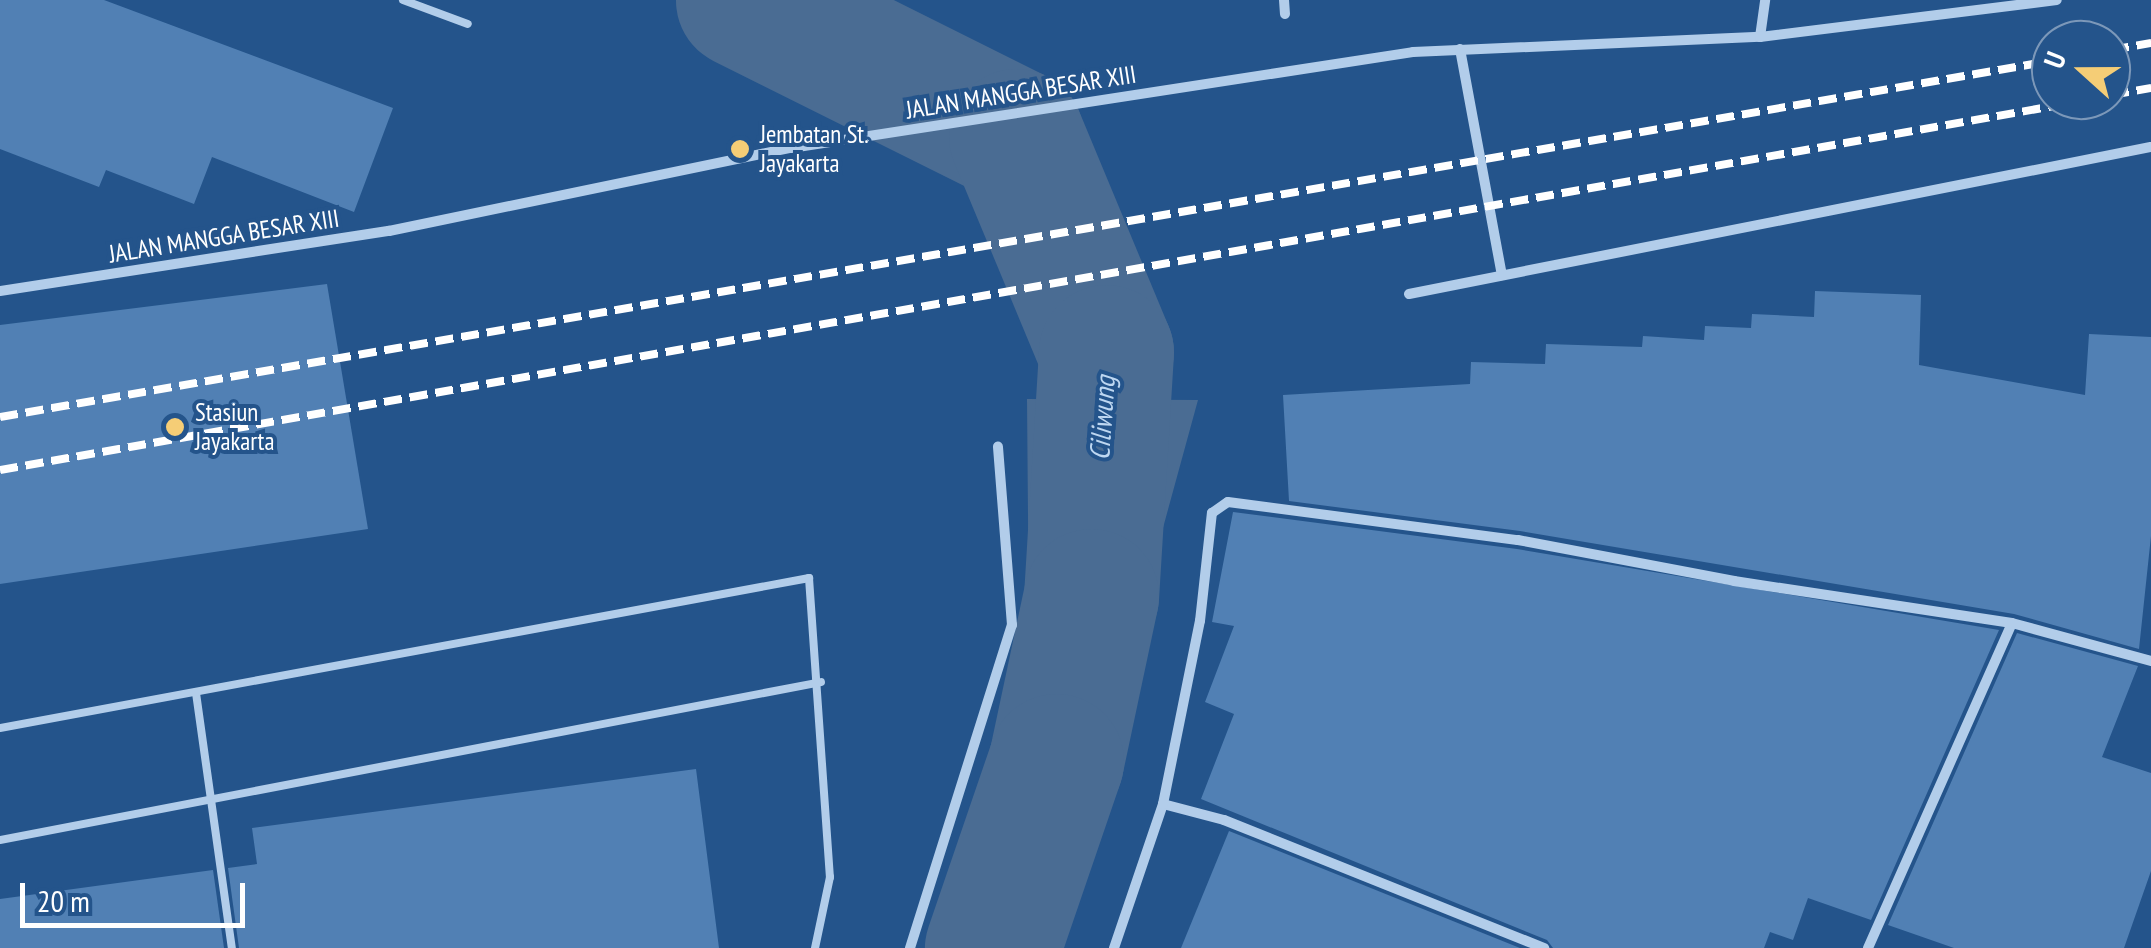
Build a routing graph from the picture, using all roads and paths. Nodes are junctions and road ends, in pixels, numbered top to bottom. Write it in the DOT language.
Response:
graph roads {
  1 [pos="403,0"];
  2 [pos="1284,0"];
  3 [pos="1765,0"];
  4 [pos="2057,0"];
  5 [pos="1285,14"];
  6 [pos="468,24"];
  7 [pos="1760,37"];
  8 [pos="1460,49"];
  9 [pos="2151,147"];
  10 [pos="1502,275"];
  11 [pos="0,290"];
  12 [pos="1410,294"];
  13 [pos="998,447"];
  14 [pos="2012,623"];
  15 [pos="2151,660"];
  16 [pos="821,682"];
  17 [pos="196,693"];
  18 [pos="0,728"];
  19 [pos="212,802"];
  20 [pos="1163,804"];
  21 [pos="0,840"];
  22 [pos="232,948"];
  23 [pos="815,948"];
  24 [pos="910,948"];
  25 [pos="1114,948"];
  26 [pos="1544,948"];
  27 [pos="1868,948"];
  1 -- 6 [label="lane"];
  2 -- 5 [label="street"];
  3 -- 7 [label="street"];
  4 -- 7 [label="street, JALAN MANGGA BESAR XIII"];
  7 -- 8 [label="street, JALAN MANGGA BESAR XIII"];
  8 -- 10 [label="street"];
  8 -- 11 [label="street, JALAN MANGGA BESAR XIII"];
  9 -- 10 [label="street"];
  10 -- 12 [label="street"];
  13 -- 24 [label="street"];
  14 -- 15 [label="street"];
  14 -- 20 [label="street"];
  14 -- 27 [label="street"];
  16 -- 17 [label="lane"];
  16 -- 19 [label="lane"];
  16 -- 23 [label="lane"];
  17 -- 18 [label="lane"];
  17 -- 19 [label="lane"];
  19 -- 21 [label="lane"];
  19 -- 22 [label="lane"];
  20 -- 25 [label="street"];
  20 -- 26 [label="street"];
}
